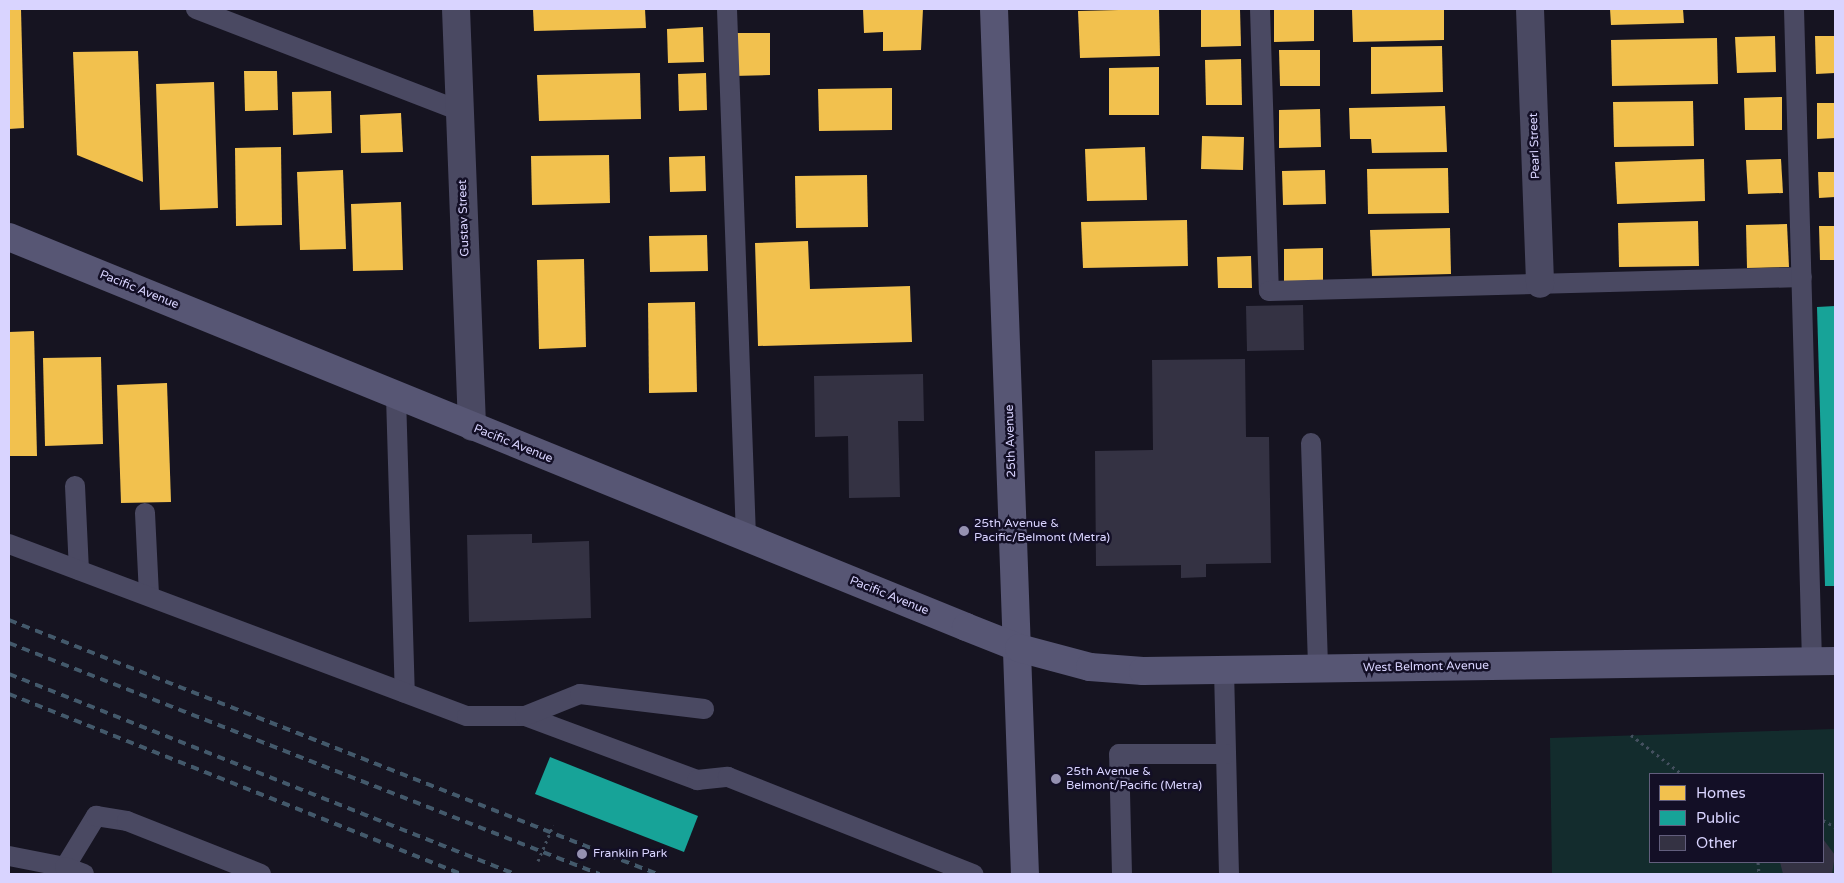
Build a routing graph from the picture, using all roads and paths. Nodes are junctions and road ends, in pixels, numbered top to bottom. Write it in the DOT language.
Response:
graph roads {
  1 [pos="196,9"];
  2 [pos="456,9"];
  3 [pos="727,9"];
  4 [pos="994,9"];
  5 [pos="1260,9"];
  6 [pos="1530,9"];
  7 [pos="1794,9"];
  8 [pos="460,111"];
  9 [pos="9,237"];
  10 [pos="1802,277"];
  11 [pos="1540,284"];
  12 [pos="396,396"];
  13 [pos="472,427"];
  14 [pos="1311,442"];
  15 [pos="75,486"];
  16 [pos="145,513"];
  17 [pos="746,538"];
  18 [pos="9,544"];
  19 [pos="79,570"];
  20 [pos="149,596"];
  21 [pos="1019,648"];
  22 [pos="1824,661"];
  23 [pos="1318,668"];
  24 [pos="1224,670"];
  25 [pos="405,693"];
  26 [pos="704,709"];
  27 [pos="525,716"];
  28 [pos="1631,735"];
  29 [pos="1226,754"];
  30 [pos="1681,773"];
  31 [pos="1824,821"];
  32 [pos="553,825"];
  33 [pos="1835,827"];
  34 [pos="9,856"];
  35 [pos="538,861"];
  36 [pos="65,867"];
  37 [pos="84,874"];
  38 [pos="261,874"];
  39 [pos="973,874"];
  40 [pos="1025,874"];
  41 [pos="1122,874"];
  42 [pos="1229,874"];
  1 -- 8 [label="lane"];
  2 -- 8 [label="street, Gustav Street"];
  3 -- 17 [label="lane"];
  4 -- 21 [label="street, 25th Avenue"];
  5 -- 11 [label="lane"];
  6 -- 11 [label="street, Pearl Street"];
  7 -- 10 [label="lane"];
  8 -- 13 [label="street, Gustav Street"];
  9 -- 12 [label="street, Pacific Avenue"];
  10 -- 11 [label="lane"];
  10 -- 22 [label="lane"];
  12 -- 13 [label="street, Pacific Avenue"];
  12 -- 25 [label="lane"];
  13 -- 17 [label="street, Pacific Avenue"];
  14 -- 23 [label="lane"];
  15 -- 19 [label="lane"];
  16 -- 20 [label="lane"];
  17 -- 21 [label="street, Pacific Avenue"];
  18 -- 19 [label="lane"];
  19 -- 20 [label="lane"];
  20 -- 25 [label="lane"];
  21 -- 24 [label="street, West Belmont Avenue"];
  21 -- 40 [label="street, 25th Avenue"];
  22 -- 23 [label="street, West Belmont Avenue"];
  23 -- 24 [label="street, West Belmont Avenue"];
  24 -- 29 [label="lane"];
  25 -- 27 [label="lane"];
  26 -- 27 [label="lane"];
  27 -- 39 [label="lane"];
  28 -- 30 [label="path"];
  29 -- 41 [label="lane"];
  29 -- 42 [label="lane"];
  31 -- 33 [label="path"];
  32 -- 35 [label="path"];
  34 -- 36 [label="lane"];
  36 -- 37 [label="lane"];
  36 -- 38 [label="lane"];
}
